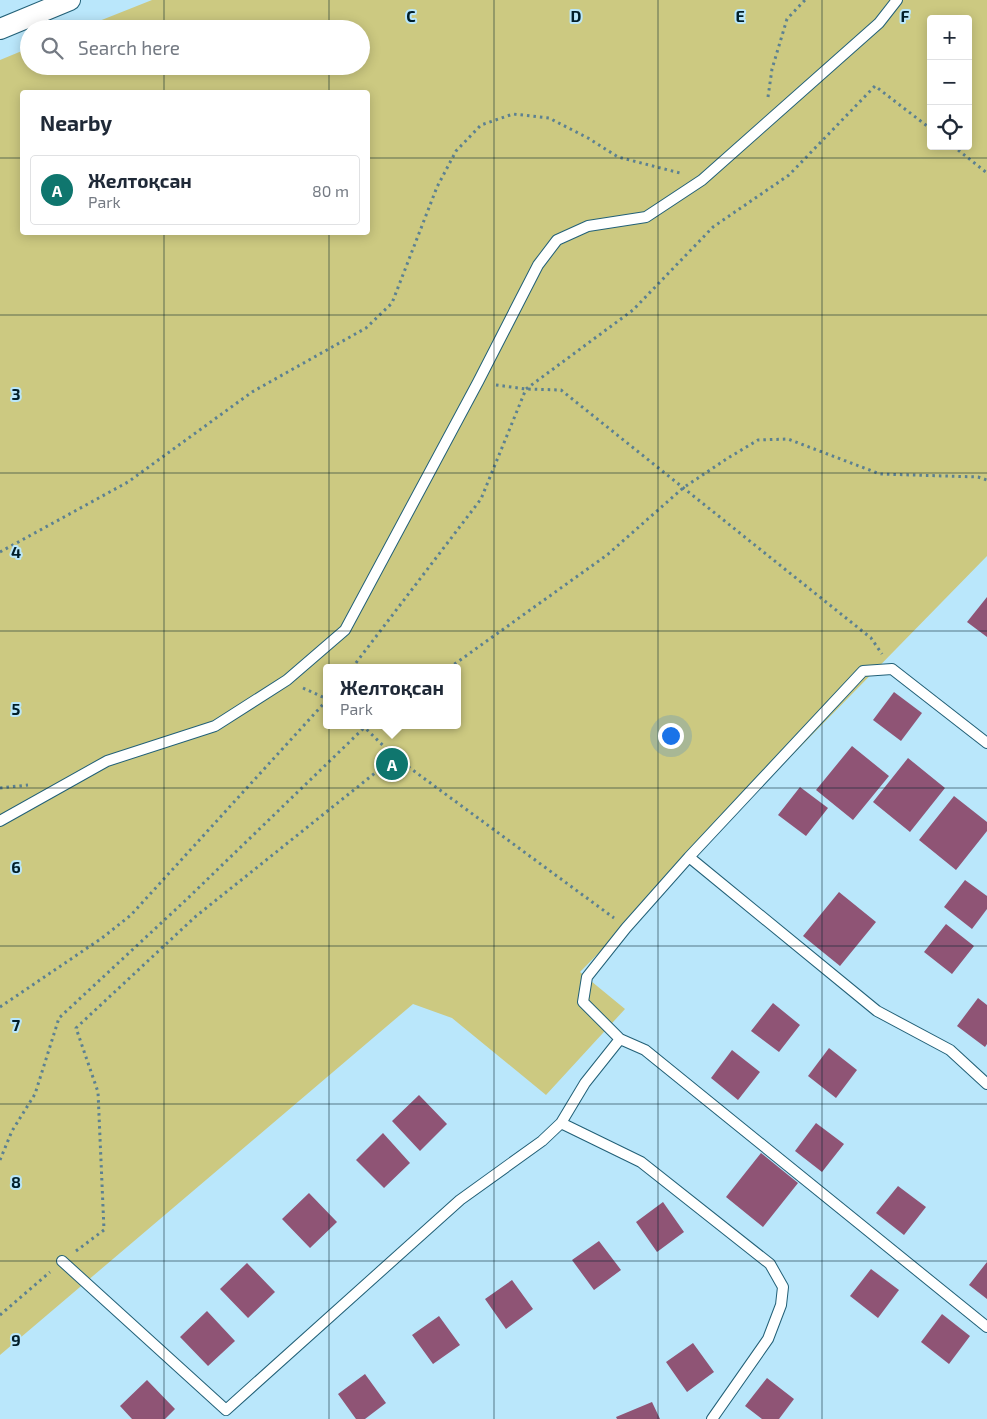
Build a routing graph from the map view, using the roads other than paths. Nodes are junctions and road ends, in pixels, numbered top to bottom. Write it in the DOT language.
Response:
graph roads {
  1 [pos="70,0"];
  2 [pos="897,0"];
  3 [pos="22,20"];
  4 [pos="20,21"];
  5 [pos="0,29"];
  6 [pos="987,743"];
  7 [pos="0,821"];
  8 [pos="689,857"];
  9 [pos="620,1039"];
  10 [pos="987,1084"];
  11 [pos="561,1122"];
  12 [pos="62,1261"];
  13 [pos="987,1327"];
  14 [pos="712,1419"];
  1 -- 3 [label="street"];
  2 -- 7 [label="lane"];
  4 -- 5 [label="street"];
  6 -- 8 [label="lane"];
  8 -- 9 [label="lane"];
  8 -- 10 [label="lane"];
  9 -- 11 [label="lane"];
  9 -- 13 [label="lane"];
  11 -- 12 [label="lane"];
  11 -- 14 [label="lane"];
}
